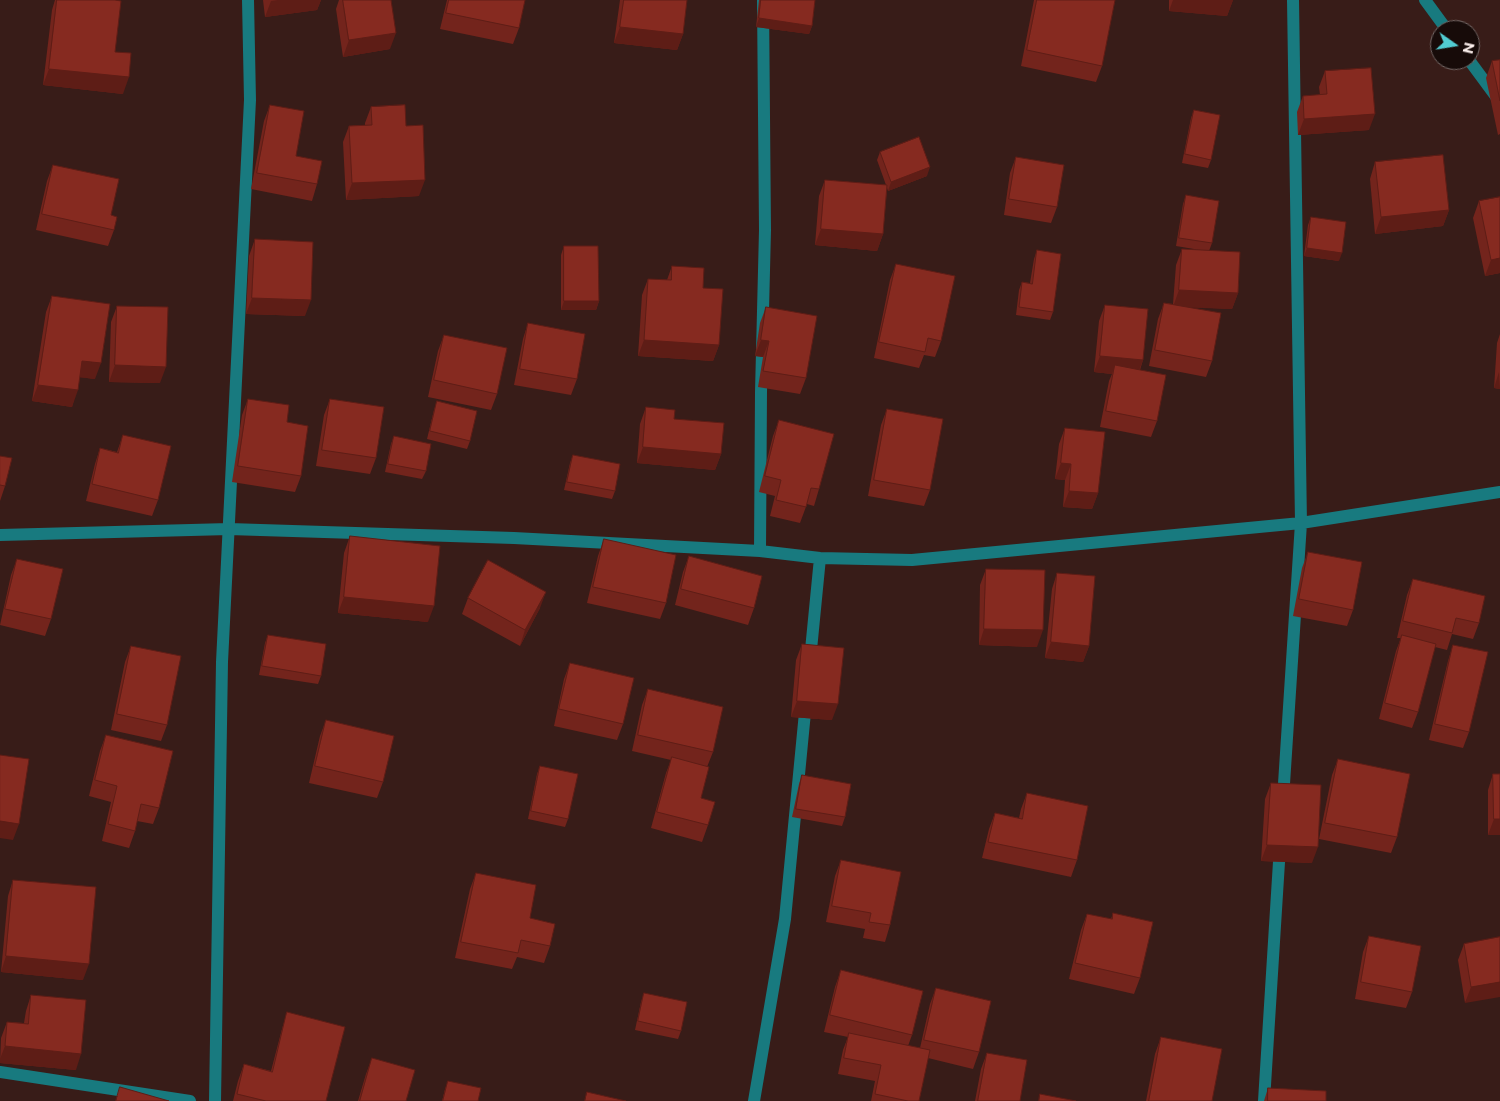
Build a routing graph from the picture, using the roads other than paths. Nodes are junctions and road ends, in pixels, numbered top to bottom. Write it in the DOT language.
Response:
graph roads {
  1 [pos="248,0"];
  2 [pos="763,0"];
  3 [pos="1292,0"];
  4 [pos="1425,0"];
  5 [pos="1440,20"];
  6 [pos="1476,70"];
  7 [pos="1500,102"];
  8 [pos="1500,492"];
  9 [pos="1301,523"];
  10 [pos="229,529"];
  11 [pos="0,535"];
  12 [pos="760,551"];
  13 [pos="820,558"];
  14 [pos="809,675"];
  15 [pos="807,694"];
  16 [pos="1282,816"];
  17 [pos="1280,836"];
  18 [pos="0,1072"];
  19 [pos="190,1101"];
  20 [pos="214,1101"];
  21 [pos="754,1101"];
  22 [pos="1264,1101"];
  1 -- 10 [label="street"];
  2 -- 12 [label="street"];
  3 -- 9 [label="street"];
  4 -- 5 [label="street"];
  6 -- 7 [label="street"];
  8 -- 9 [label="street"];
  9 -- 13 [label="street"];
  9 -- 16 [label="street"];
  10 -- 11 [label="street"];
  10 -- 12 [label="street"];
  10 -- 20 [label="street"];
  12 -- 13 [label="street"];
  13 -- 14 [label="street"];
  15 -- 21 [label="street"];
  17 -- 22 [label="street"];
  18 -- 19 [label="street"];
}
